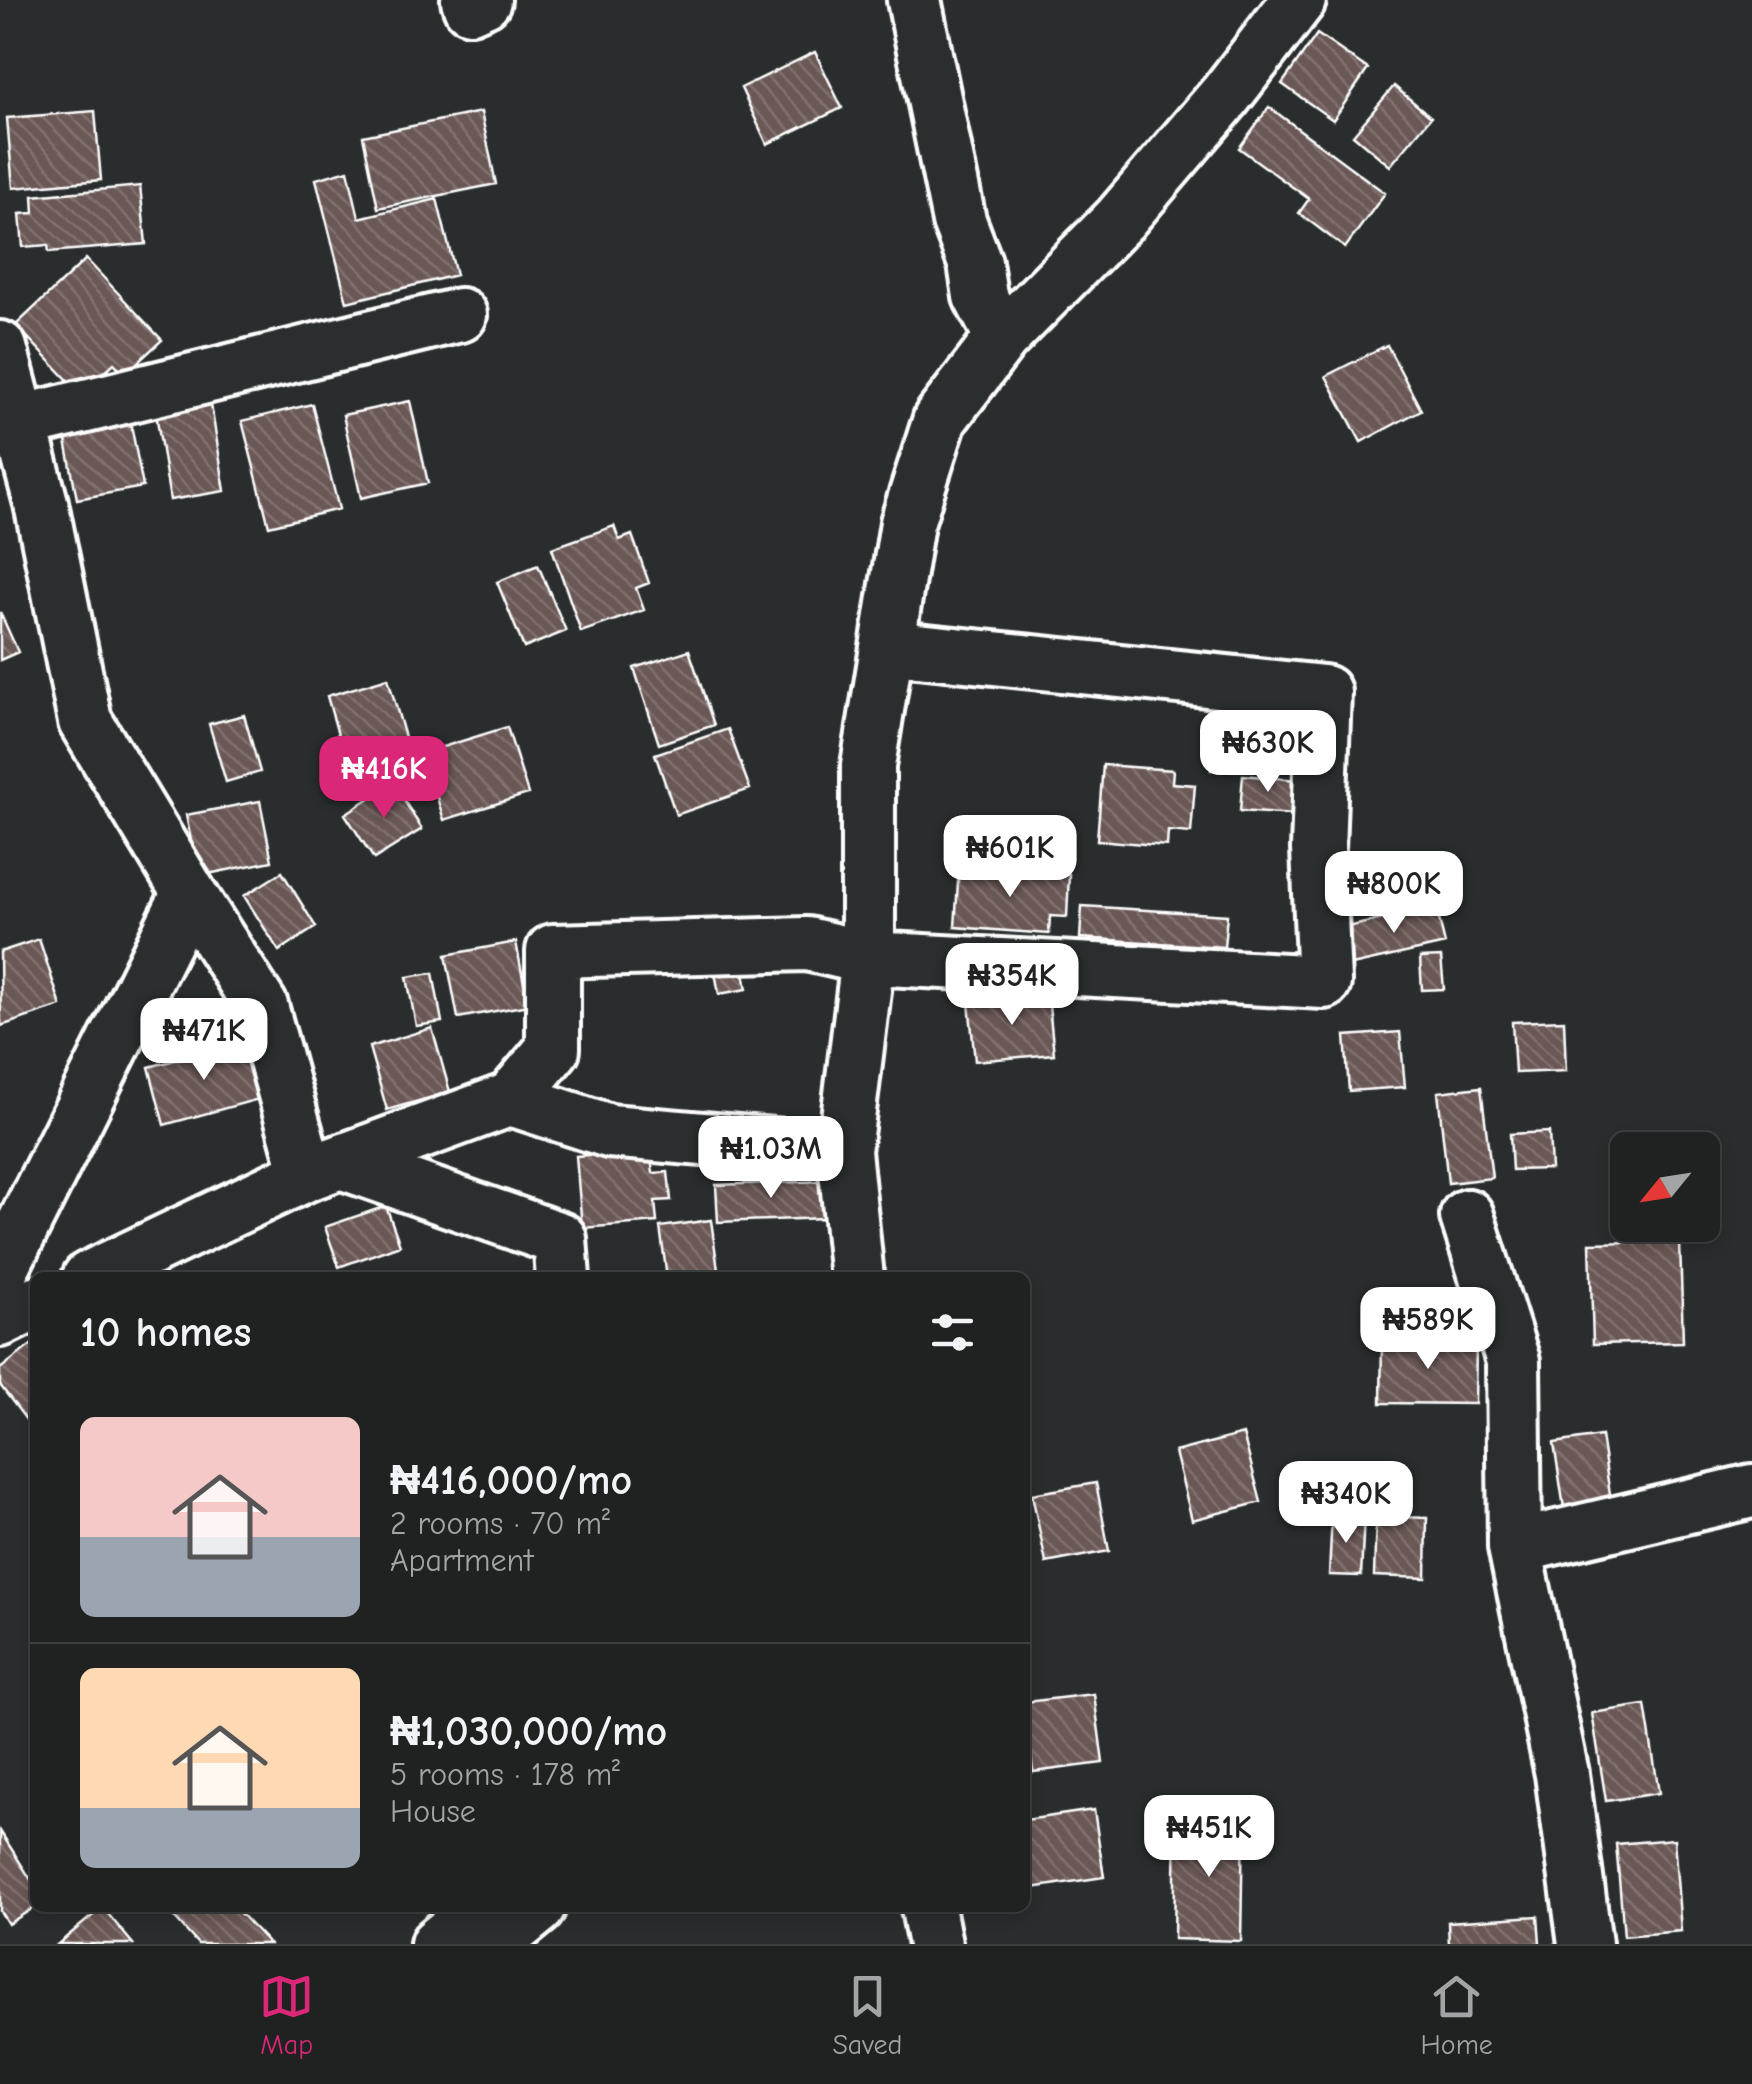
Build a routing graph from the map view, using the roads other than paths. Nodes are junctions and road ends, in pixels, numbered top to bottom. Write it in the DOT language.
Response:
graph roads {
  1 [pos="468,0"];
  2 [pos="484,0"];
  3 [pos="914,0"];
  4 [pos="1299,0"];
  5 [pos="460,315"];
  6 [pos="1002,338"];
  7 [pos="0,348"];
  8 [pos="20,422"];
  9 [pos="888,646"];
  10 [pos="189,894"];
  11 [pos="868,958"];
  12 [pos="511,1099"];
  13 [pos="844,1151"];
  14 [pos="324,1168"];
  15 [pos="1467,1216"];
  16 [pos="0,1272"];
  17 [pos="102,1272"];
  18 [pos="563,1272"];
  19 [pos="855,1272"];
  20 [pos="30,1305"];
  21 [pos="0,1320"];
  22 [pos="1752,1491"];
  23 [pos="1515,1547"];
  24 [pos="533,1912"];
  25 [pos="929,1912"];
  26 [pos="437,1944"];
  27 [pos="934,1944"];
  28 [pos="1585,1944"];
  1 -- 2 [label="street"];
  3 -- 6 [label="street"];
  4 -- 6 [label="street"];
  5 -- 8 [label="street"];
  6 -- 9 [label="street"];
  7 -- 8 [label="street"];
  8 -- 10 [label="street"];
  9 -- 11 [label="street"];
  9 -- 11 [label="street"];
  10 -- 14 [label="street"];
  10 -- 16 [label="street"];
  11 -- 12 [label="street"];
  11 -- 13 [label="street"];
  12 -- 13 [label="street"];
  12 -- 14 [label="street"];
  13 -- 19 [label="street"];
  14 -- 17 [label="street"];
  14 -- 18 [label="street"];
  15 -- 23 [label="street"];
  20 -- 21 [label="street"];
  22 -- 23 [label="street"];
  23 -- 28 [label="street"];
  24 -- 26 [label="street"];
  25 -- 27 [label="street"];
}
